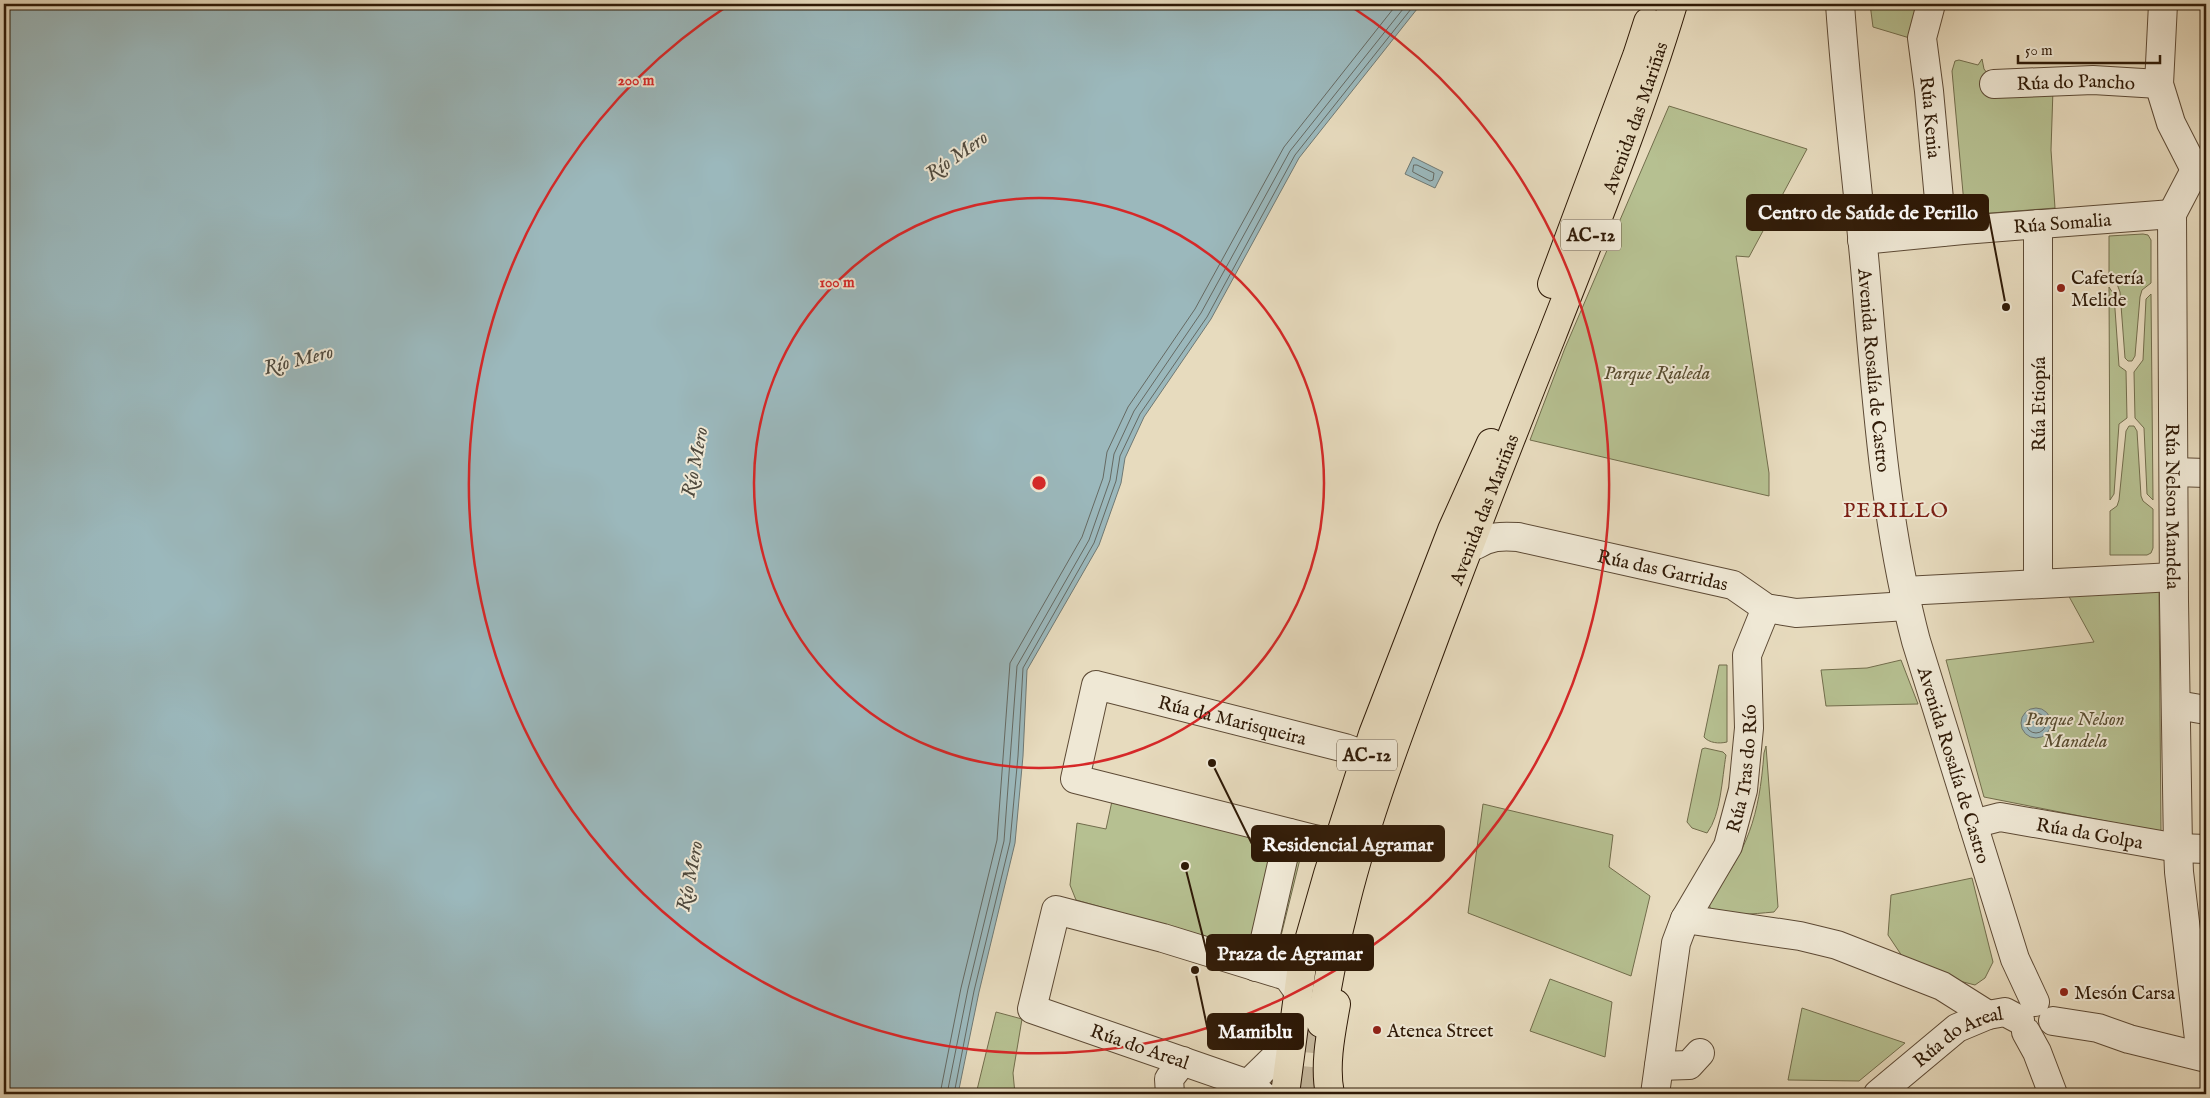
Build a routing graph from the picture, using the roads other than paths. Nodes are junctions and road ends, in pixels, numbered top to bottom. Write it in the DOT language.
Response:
graph roads {
  1 [pos="1654,4"];
  2 [pos="1673,4"];
  3 [pos="1840,4"];
  4 [pos="1931,4"];
  5 [pos="2163,4"];
  6 [pos="1994,84"];
  7 [pos="2158,84"];
  8 [pos="2201,171"];
  9 [pos="2172,214"];
  10 [pos="2038,224"];
  11 [pos="1942,232"];
  12 [pos="1862,240"];
  13 [pos="1497,431"];
  14 [pos="1501,463"];
  15 [pos="2174,472"];
  16 [pos="2206,473"];
  17 [pos="1476,546"];
  18 [pos="2174,577"];
  19 [pos="2038,584"];
  20 [pos="1906,599"];
  21 [pos="1766,608"];
  22 [pos="2177,705"];
  23 [pos="2206,710"];
  24 [pos="1365,762"];
  25 [pos="1973,824"];
  26 [pos="1289,833"];
  27 [pos="1339,838"];
  28 [pos="2178,848"];
  29 [pos="2206,849"];
  30 [pos="1685,919"];
  31 [pos="1256,966"];
  32 [pos="1298,991"];
  33 [pos="1988,1015"];
  34 [pos="2034,1020"];
  35 [pos="1306,1029"];
  36 [pos="1700,1053"];
  37 [pos="2204,1057"];
  38 [pos="1183,1061"];
  39 [pos="1659,1066"];
  40 [pos="1254,1089"];
  41 [pos="2051,1090"];
  42 [pos="1170,1094"];
  43 [pos="1285,1094"];
  44 [pos="1330,1094"];
  45 [pos="1655,1094"];
  46 [pos="1878,1094"];
  1 -- 13 [label="highway, Avenida das Mariñas / AC-12"];
  2 -- 14 [label="highway, Avenida das Mariñas / AC-12"];
  3 -- 12 [label="street, Avenida Rosalía de Castro"];
  4 -- 11 [label="street, Rúa Kenia"];
  5 -- 7 [label="street"];
  6 -- 7 [label="street, Rúa do Pancho"];
  7 -- 8 [label="street"];
  8 -- 9 [label="street, Rúa Nelson Mandela"];
  9 -- 10 [label="street, Rúa Somalia"];
  9 -- 15 [label="street, Rúa Nelson Mandela"];
  10 -- 11 [label="street, Rúa Somalia"];
  10 -- 19 [label="street, Rúa Etiopía"];
  11 -- 12 [label="street, Rúa Somalia"];
  12 -- 20 [label="street, Avenida Rosalía de Castro"];
  13 -- 24 [label="highway, AC-12"];
  13 -- 35 [label="highway, Avenida das Mariñas / AC-12"];
  14 -- 17 [label="highway, AC-12"];
  14 -- 35 [label="highway, Avenida das Mariñas / AC-12"];
  15 -- 16 [label="street"];
  15 -- 18 [label="street, Rúa Nelson Mandela"];
  17 -- 21 [label="street, Rúa das Garridas"];
  17 -- 44 [label="highway, AC-12"];
  18 -- 19 [label="street"];
  18 -- 22 [label="street, Rúa Nelson Mandela"];
  19 -- 20 [label="street"];
  20 -- 21 [label="street, Rúa das Garridas"];
  20 -- 25 [label="street, Avenida Rosalía de Castro"];
  21 -- 30 [label="street, Rúa Tras do Río"];
  22 -- 23 [label="street"];
  22 -- 28 [label="street, Rúa Nelson Mandela"];
  24 -- 26 [label="street, Rúa da Marisqueira"];
  24 -- 27 [label="highway, AC-12"];
  25 -- 28 [label="street, Rúa da Golpa"];
  25 -- 34 [label="street, Avenida Rosalía de Castro"];
  26 -- 27 [label="street"];
  26 -- 31 [label="street"];
  27 -- 32 [label="highway, AC-12"];
  28 -- 29 [label="street, Rúa da Golpa"];
  28 -- 37 [label="street, Rúa Nelson Mandela"];
  30 -- 33 [label="street"];
  30 -- 39 [label="street, Rúa Tras do Río"];
  31 -- 32 [label="street"];
  31 -- 38 [label="street, Rúa do Areal"];
  32 -- 35 [label="highway, AC-12"];
  33 -- 34 [label="street, Rúa do Areal"];
  33 -- 46 [label="street, Rúa do Areal"];
  34 -- 37 [label="street, Rúa do Areal"];
  34 -- 41 [label="street, Avenida Rosalía de Castro"];
  35 -- 40 [label="street, Rúa do Areal"];
  35 -- 43 [label="highway, AC-12"];
  36 -- 39 [label="street"];
  38 -- 40 [label="street, Rúa do Areal"];
  38 -- 42 [label="street"];
  39 -- 45 [label="street, Rúa Tras do Río"];
}
